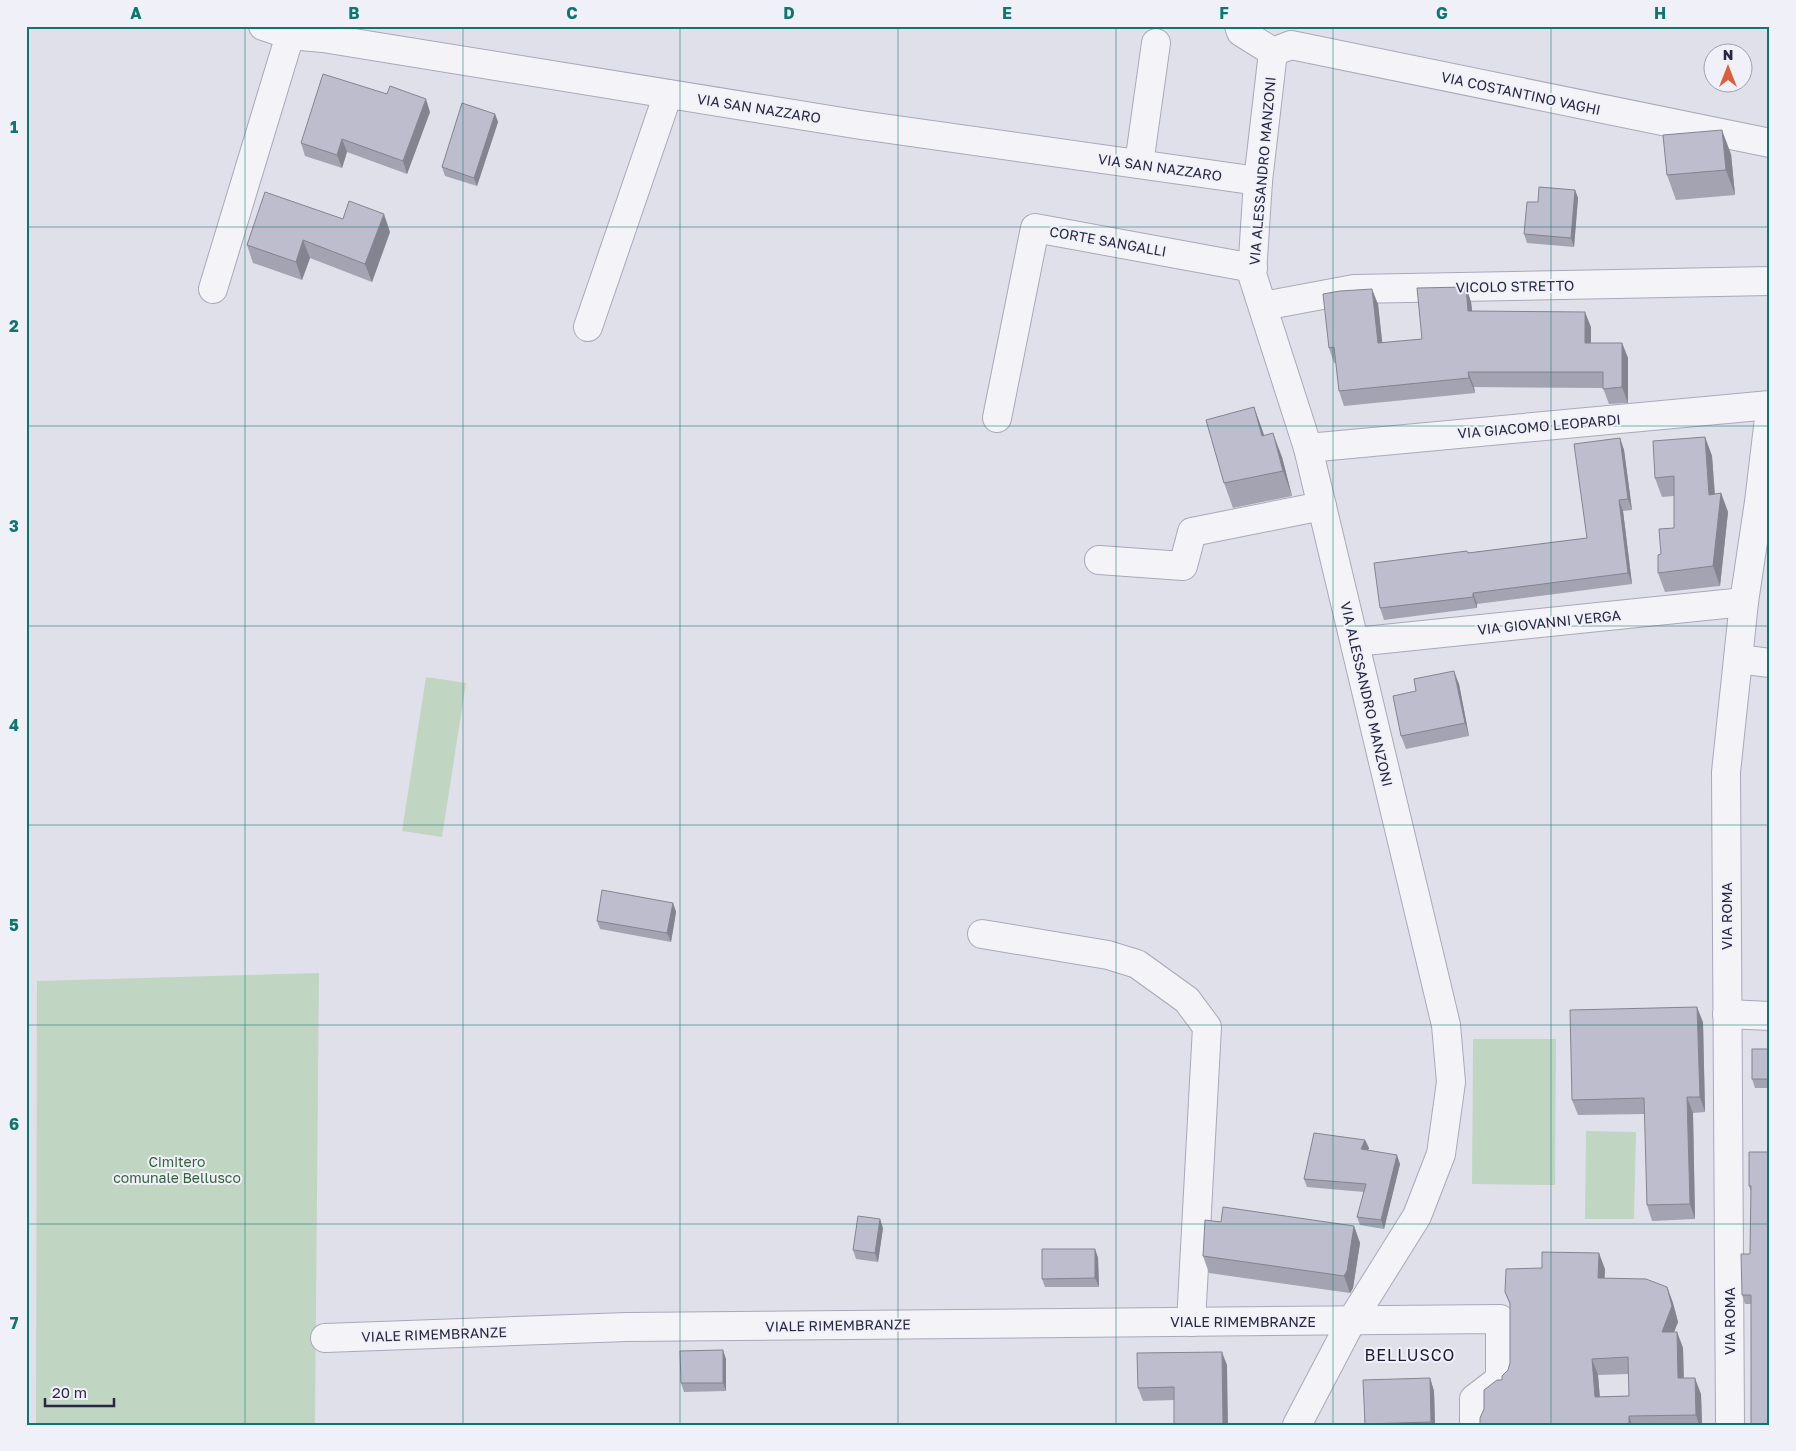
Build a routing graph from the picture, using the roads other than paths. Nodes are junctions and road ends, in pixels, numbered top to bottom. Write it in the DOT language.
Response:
graph roads {
  1 [pos="263,26"];
  2 [pos="1239,26"];
  3 [pos="290,35"];
  4 [pos="1156,43"];
  5 [pos="1273,52"];
  6 [pos="668,94"];
  7 [pos="1770,143"];
  8 [pos="1139,164"];
  9 [pos="1258,181"];
  10 [pos="1253,268"];
  11 [pos="1770,281"];
  12 [pos="213,289"];
  13 [pos="1263,306"];
  14 [pos="588,327"];
  15 [pos="1770,405"];
  16 [pos="1770,410"];
  17 [pos="997,418"];
  18 [pos="1308,448"];
  19 [pos="1322,506"];
  20 [pos="1098,560"];
  21 [pos="1744,602"];
  22 [pos="1355,642"];
  23 [pos="1738,659"];
  24 [pos="1770,663"];
  25 [pos="982,934"];
  26 [pos="1727,1014"];
  27 [pos="1770,1016"];
  28 [pos="1352,1320"];
  29 [pos="1191,1322"];
  30 [pos="325,1338"];
  31 [pos="1297,1425"];
  32 [pos="1474,1425"];
  33 [pos="1730,1425"];
  1 -- 3 [label="street, VIA SAN NAZZARO"];
  2 -- 5 [label="street"];
  3 -- 6 [label="street, VIA SAN NAZZARO"];
  3 -- 12 [label="street"];
  4 -- 8 [label="street"];
  5 -- 7 [label="street, VIA COSTANTINO VAGHI"];
  5 -- 9 [label="street, VIA ALESSANDRO MANZONI"];
  6 -- 8 [label="street, VIA SAN NAZZARO"];
  6 -- 14 [label="street"];
  8 -- 9 [label="street, VIA SAN NAZZARO"];
  9 -- 10 [label="street, VIA ALESSANDRO MANZONI"];
  10 -- 13 [label="street, VIA ALESSANDRO MANZONI"];
  10 -- 17 [label="street, CORTE SANGALLI"];
  11 -- 13 [label="street, VICOLO STRETTO"];
  13 -- 18 [label="street, VIA ALESSANDRO MANZONI"];
  15 -- 18 [label="street, VIA GIACOMO LEOPARDI"];
  16 -- 21 [label="street, VIA ROMA"];
  18 -- 19 [label="street, VIA ALESSANDRO MANZONI"];
  19 -- 20 [label="street"];
  19 -- 22 [label="street, VIA ALESSANDRO MANZONI"];
  21 -- 22 [label="street, VIA GIOVANNI VERGA"];
  21 -- 23 [label="street, VIA ROMA"];
  22 -- 28 [label="street, VIA ALESSANDRO MANZONI"];
  23 -- 24 [label="street"];
  23 -- 26 [label="street, VIA ROMA"];
  25 -- 29 [label="street"];
  26 -- 27 [label="street"];
  26 -- 33 [label="street, VIA ROMA"];
  28 -- 29 [label="street, VIALE RIMEMBRANZE"];
  28 -- 31 [label="street, VIA ALESSANDRO MANZONI"];
  28 -- 32 [label="street, VIALE RIMEMBRANZE"];
  29 -- 30 [label="street, VIALE RIMEMBRANZE"];
}
